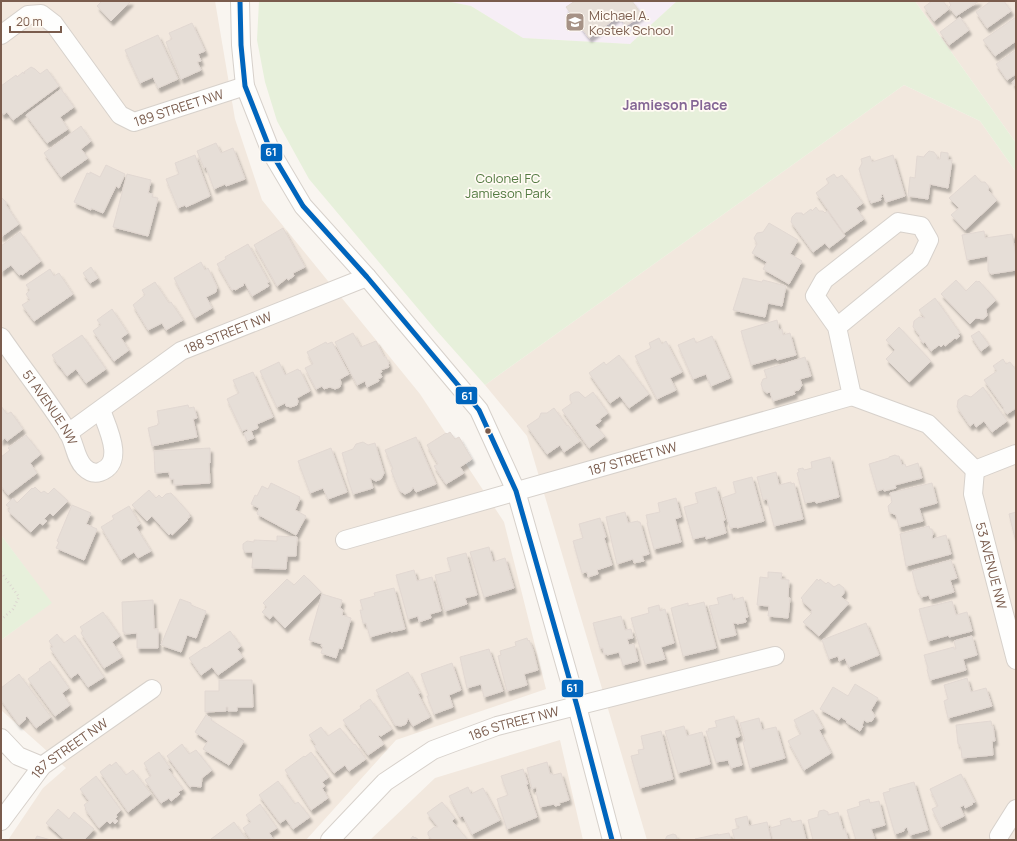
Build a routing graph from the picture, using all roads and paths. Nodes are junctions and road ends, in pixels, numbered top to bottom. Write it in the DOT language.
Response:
graph roads {
  1 [pos="240,3"];
  2 [pos="1,35"];
  3 [pos="245,86"];
  4 [pos="367,277"];
  5 [pos="837,327"];
  6 [pos="1,337"];
  7 [pos="852,396"];
  8 [pos="101,410"];
  9 [pos="68,433"];
  10 [pos="1016,454"];
  11 [pos="976,470"];
  12 [pos="516,491"];
  13 [pos="345,540"];
  14 [pos="1,572"];
  15 [pos="1,620"];
  16 [pos="775,656"];
  17 [pos="1016,660"];
  18 [pos="152,689"];
  19 [pos="577,706"];
  20 [pos="1,738"];
  21 [pos="42,766"];
  22 [pos="1016,809"];
  23 [pos="1,821"];
  24 [pos="996,839"];
  25 [pos="330,840"];
  26 [pos="612,840"];
  1 -- 3 [label="street"];
  2 -- 3 [label="street, 189 STREET NW"];
  3 -- 4 [label="street"];
  4 -- 8 [label="street, 188 STREET NW"];
  4 -- 12 [label="street"];
  5 -- 5 [label="street"];
  5 -- 7 [label="street"];
  6 -- 9 [label="street, 51 AVENUE NW"];
  7 -- 11 [label="street"];
  7 -- 12 [label="street, 187 STREET NW"];
  8 -- 9 [label="street, 188 STREET NW"];
  8 -- 9 [label="street, 51 AVENUE NW"];
  10 -- 11 [label="street"];
  11 -- 17 [label="street, 53 AVENUE NW"];
  12 -- 13 [label="street, 187 STREET NW"];
  12 -- 19 [label="street"];
  14 -- 15 [label="path"];
  16 -- 19 [label="street, 186 STREET NW"];
  18 -- 21 [label="street, 187 STREET NW"];
  19 -- 25 [label="street, 186 STREET NW"];
  19 -- 26 [label="street"];
  20 -- 21 [label="street"];
  21 -- 23 [label="street, 187 STREET NW"];
  22 -- 24 [label="street"];
}
